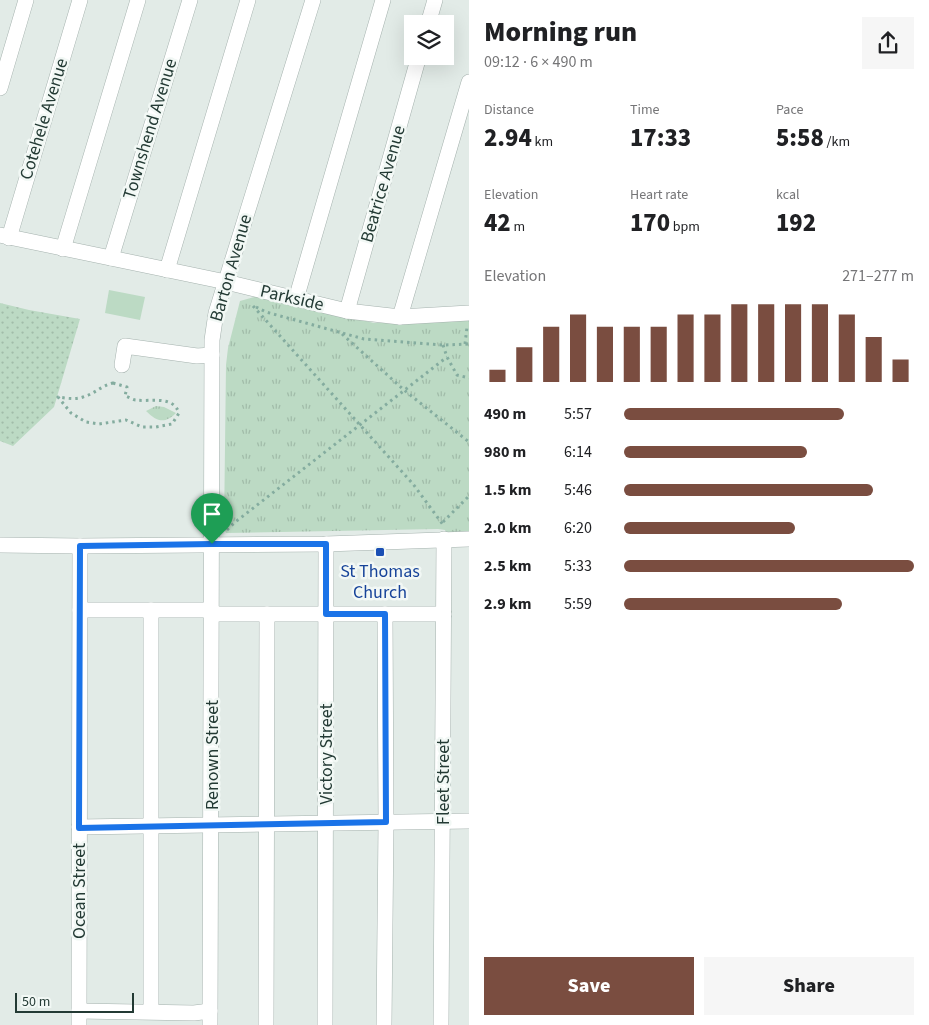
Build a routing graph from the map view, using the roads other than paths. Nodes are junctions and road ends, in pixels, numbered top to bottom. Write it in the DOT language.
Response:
graph roads {
  1 [pos="26,0"];
  2 [pos="80,0"];
  3 [pos="138,0"];
  4 [pos="190,0"];
  5 [pos="248,0"];
  6 [pos="313,0"];
  7 [pos="383,0"];
  8 [pos="435,0"];
  9 [pos="431,15"];
  10 [pos="416,65"];
  11 [pos="469,82"];
  12 [pos="0,88"];
  13 [pos="5,236"];
  14 [pos="63,248"];
  15 [pos="111,258"];
  16 [pos="166,270"];
  17 [pos="226,282"];
  18 [pos="296,299"];
  19 [pos="347,311"];
  20 [pos="469,313"];
  21 [pos="400,317"];
  22 [pos="212,355"];
  23 [pos="122,365"];
  24 [pos="212,537"];
  25 [pos="469,539"];
  26 [pos="444,540"];
  27 [pos="326,544"];
  28 [pos="0,545"];
  29 [pos="80,546"];
  30 [pos="80,610"];
  31 [pos="151,610"];
  32 [pos="212,612"];
  33 [pos="267,614"];
  34 [pos="326,614"];
  35 [pos="385,614"];
  36 [pos="444,614"];
  37 [pos="443,821"];
  38 [pos="469,821"];
  39 [pos="386,822"];
  40 [pos="326,824"];
  41 [pos="212,825"];
  42 [pos="266,825"];
  43 [pos="150,826"];
  44 [pos="79,828"];
  45 [pos="150,1011"];
  46 [pos="79,1018"];
  47 [pos="210,1018"];
  48 [pos="266,1025"];
  49 [pos="325,1025"];
  50 [pos="384,1025"];
  51 [pos="441,1025"];
  1 -- 12 [label="street"];
  2 -- 13 [label="street, Cotehele Avenue"];
  3 -- 14 [label="street"];
  4 -- 15 [label="street, Townshend Avenue"];
  5 -- 16 [label="street"];
  6 -- 17 [label="street, Barton Avenue"];
  7 -- 18 [label="street"];
  8 -- 9 [label="street"];
  10 -- 19 [label="street, Beatrice Avenue"];
  11 -- 21 [label="street"];
  13 -- 14 [label="street, Parkside"];
  14 -- 15 [label="street, Parkside"];
  15 -- 16 [label="street, Parkside"];
  16 -- 17 [label="street, Parkside"];
  17 -- 18 [label="street, Parkside"];
  17 -- 22 [label="street, Barton Avenue"];
  18 -- 19 [label="street, Parkside"];
  19 -- 21 [label="street, Parkside"];
  20 -- 21 [label="street, Parkside"];
  22 -- 23 [label="street"];
  22 -- 24 [label="street, Barton Avenue"];
  24 -- 27 [label="street"];
  24 -- 29 [label="street"];
  24 -- 32 [label="street, Renown Street"];
  25 -- 26 [label="street"];
  26 -- 27 [label="street"];
  26 -- 36 [label="street, Fleet Street"];
  27 -- 34 [label="street, Victory Street"];
  28 -- 29 [label="street"];
  29 -- 30 [label="street, Ocean Street"];
  30 -- 31 [label="street"];
  30 -- 44 [label="street, Ocean Street"];
  31 -- 32 [label="street"];
  31 -- 43 [label="street"];
  32 -- 33 [label="street"];
  32 -- 41 [label="street, Renown Street"];
  33 -- 34 [label="street"];
  33 -- 42 [label="street"];
  34 -- 35 [label="street"];
  34 -- 40 [label="street, Victory Street"];
  35 -- 36 [label="street"];
  35 -- 39 [label="street"];
  36 -- 37 [label="street, Fleet Street"];
  37 -- 38 [label="street"];
  37 -- 39 [label="street"];
  37 -- 51 [label="street, Fleet Street"];
  39 -- 40 [label="street"];
  39 -- 50 [label="street"];
  40 -- 42 [label="street"];
  40 -- 49 [label="street, Victory Street"];
  41 -- 42 [label="street"];
  41 -- 43 [label="street"];
  41 -- 47 [label="street, Renown Street"];
  42 -- 48 [label="street"];
  43 -- 44 [label="street"];
  43 -- 45 [label="street"];
  44 -- 46 [label="street, Ocean Street"];
  45 -- 46 [label="street"];
  45 -- 47 [label="street"];
}
